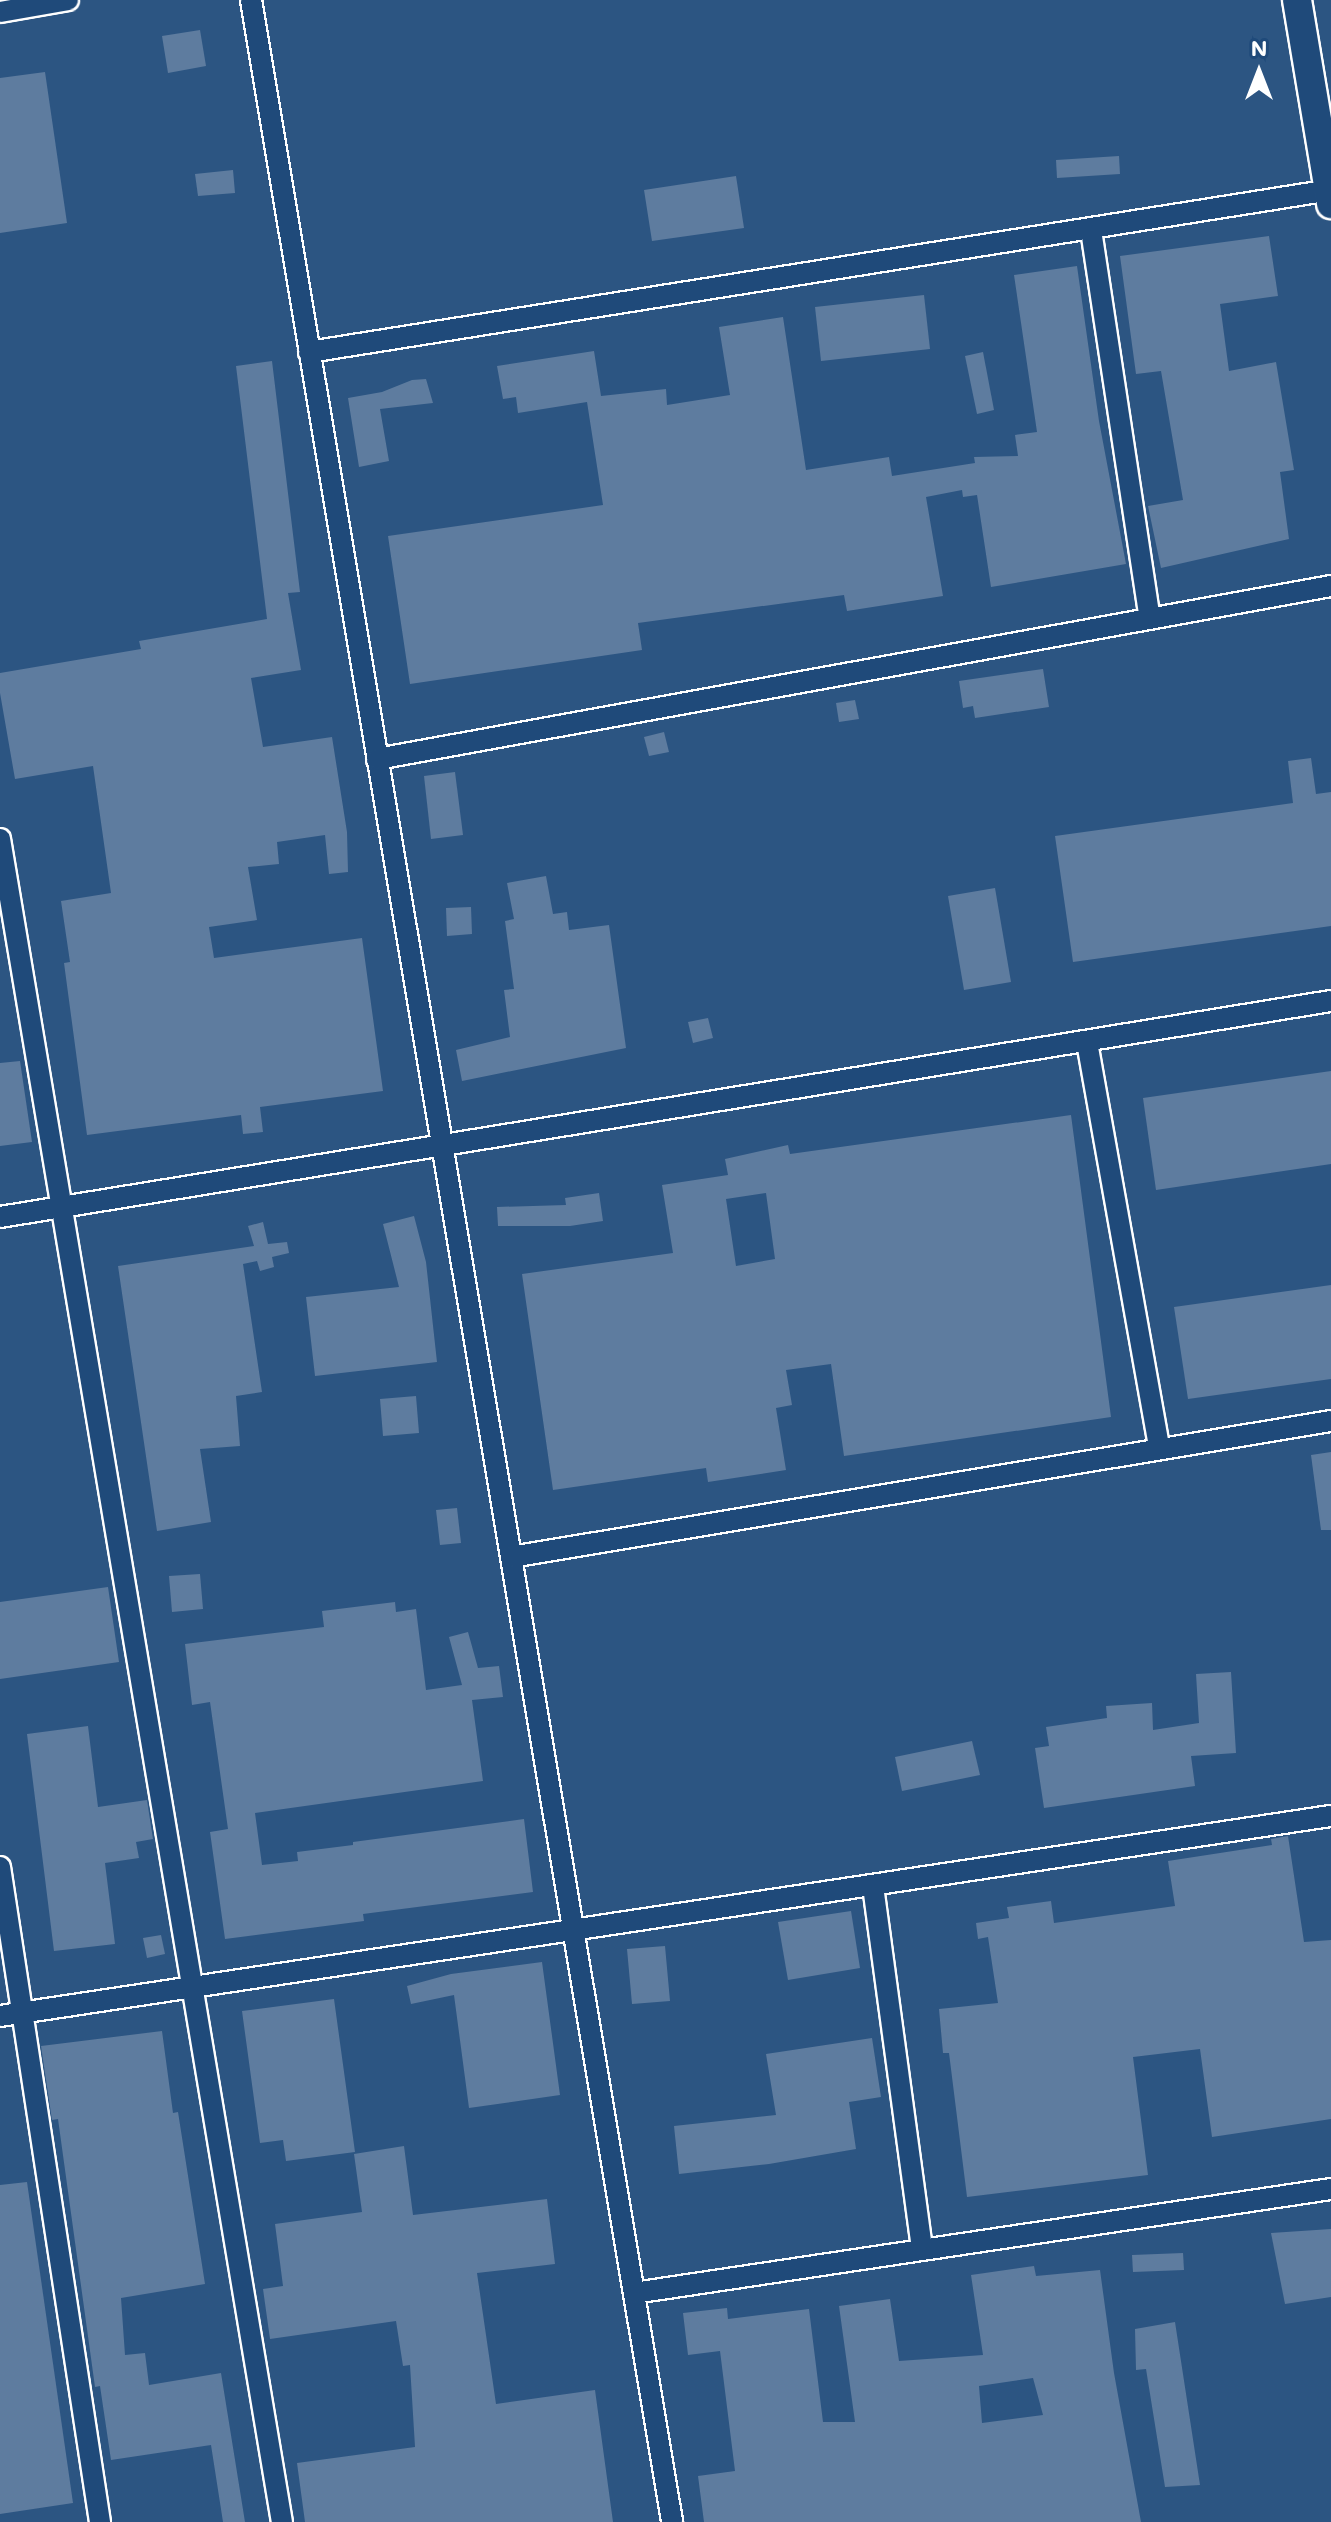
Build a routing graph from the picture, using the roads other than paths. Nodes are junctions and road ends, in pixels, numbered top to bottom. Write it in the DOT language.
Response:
graph roads {
  1 [pos="68,0"];
  2 [pos="251,0"];
  3 [pos="1297,0"];
  4 [pos="0,12"];
  5 [pos="1330,195"];
  6 [pos="1091,230"];
  7 [pos="309,352"];
  8 [pos="1331,586"];
  9 [pos="1150,618"];
  10 [pos="377,759"];
  11 [pos="0,839"];
  12 [pos="1331,1001"];
  13 [pos="1087,1042"];
  14 [pos="443,1148"];
  15 [pos="61,1207"];
  16 [pos="0,1217"];
  17 [pos="1331,1421"];
  18 [pos="1159,1447"];
  19 [pos="511,1557"];
  20 [pos="1331,1816"];
  21 [pos="0,1867"];
  22 [pos="873,1886"];
  23 [pos="573,1931"];
  24 [pos="191,1988"];
  25 [pos="24,2012"];
  26 [pos="0,2016"];
  27 [pos="1331,2189"];
  28 [pos="922,2250"];
  29 [pos="634,2293"];
  30 [pos="100,2522"];
  31 [pos="282,2522"];
  32 [pos="672,2522"];
  1 -- 4 [label="street"];
  2 -- 7 [label="street"];
  3 -- 5 [label="street"];
  5 -- 6 [label="street"];
  6 -- 7 [label="street"];
  6 -- 9 [label="street"];
  7 -- 10 [label="street"];
  8 -- 9 [label="street"];
  9 -- 10 [label="street"];
  10 -- 14 [label="street"];
  11 -- 15 [label="street"];
  12 -- 13 [label="street"];
  13 -- 14 [label="street"];
  13 -- 18 [label="street"];
  14 -- 15 [label="street"];
  14 -- 19 [label="street"];
  15 -- 16 [label="street"];
  15 -- 24 [label="street"];
  17 -- 18 [label="street"];
  18 -- 19 [label="street"];
  19 -- 23 [label="street"];
  20 -- 22 [label="street"];
  21 -- 25 [label="street"];
  22 -- 23 [label="street"];
  22 -- 28 [label="street"];
  23 -- 24 [label="street"];
  23 -- 29 [label="street"];
  24 -- 25 [label="street"];
  24 -- 31 [label="street"];
  25 -- 26 [label="street"];
  25 -- 30 [label="street"];
  27 -- 28 [label="street"];
  28 -- 29 [label="street"];
  29 -- 32 [label="street"];
}
